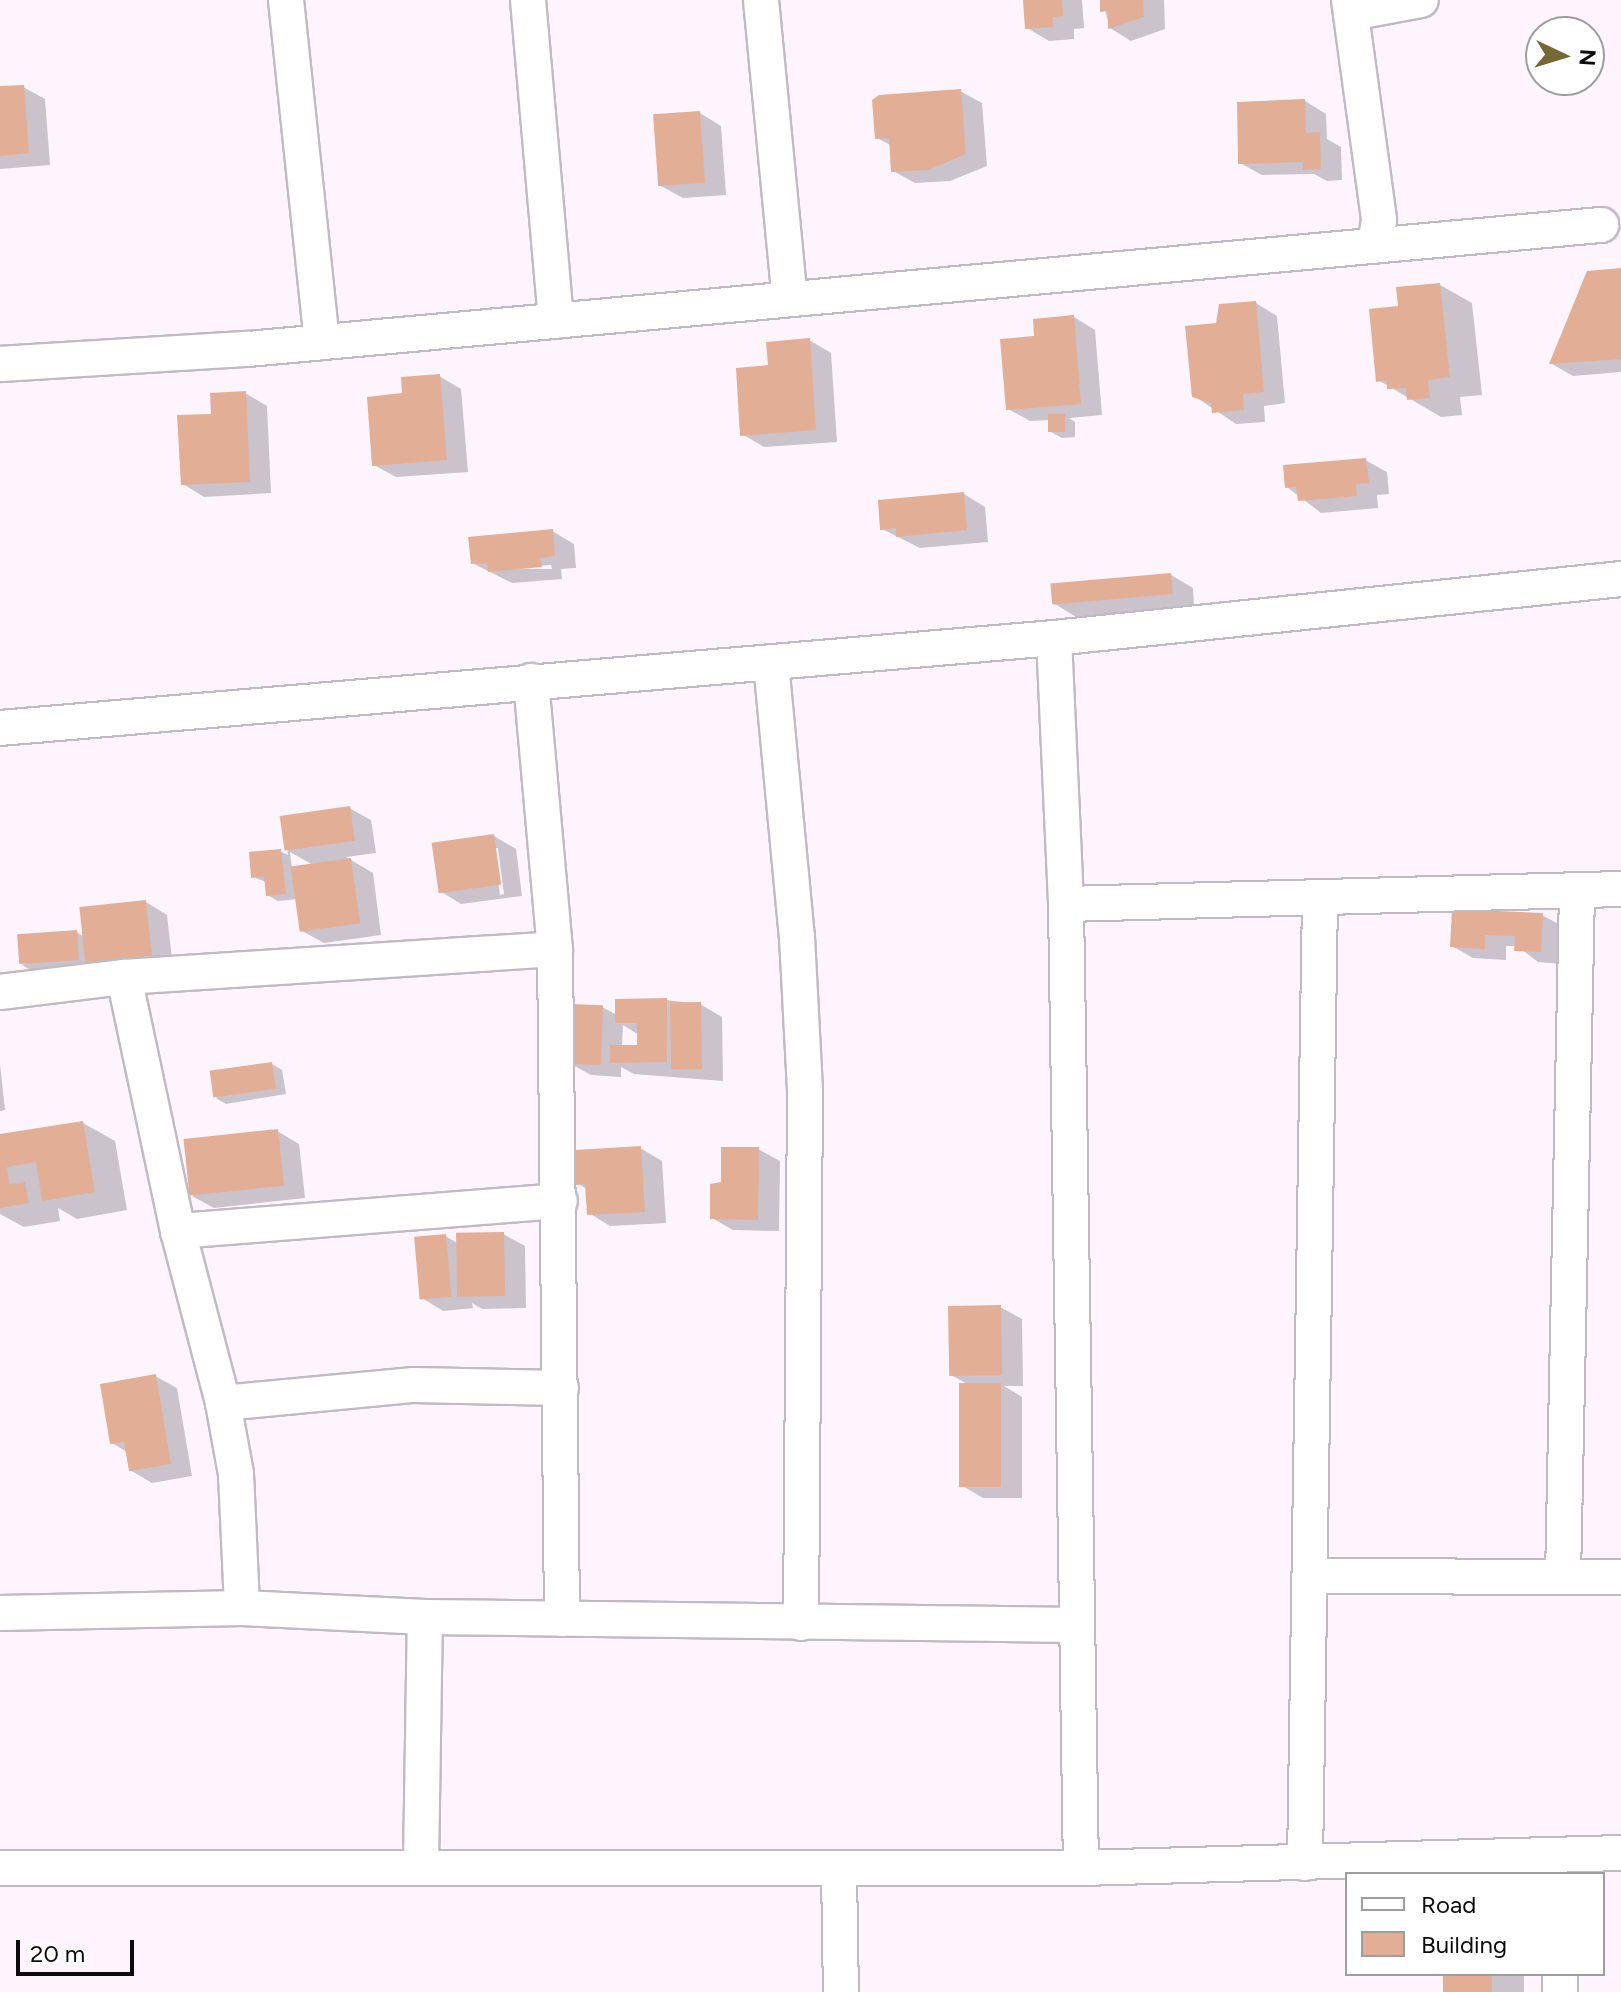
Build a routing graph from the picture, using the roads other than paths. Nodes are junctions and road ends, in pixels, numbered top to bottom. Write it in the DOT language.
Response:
graph roads {
  1 [pos="286,0"];
  2 [pos="528,0"];
  3 [pos="761,0"];
  4 [pos="1421,0"];
  5 [pos="1350,6"];
  6 [pos="1601,225"];
  7 [pos="1375,246"];
  8 [pos="790,299"];
  9 [pos="556,321"];
  10 [pos="322,342"];
  11 [pos="0,364"];
  12 [pos="1621,579"];
  13 [pos="1054,638"];
  14 [pos="771,663"];
  15 [pos="531,681"];
  16 [pos="0,728"];
  17 [pos="1621,889"];
  18 [pos="1577,890"];
  19 [pos="1320,897"];
  20 [pos="1066,904"];
  21 [pos="555,949"];
  22 [pos="124,977"];
  23 [pos="0,992"];
  24 [pos="560,1201"];
  25 [pos="178,1231"];
  26 [pos="561,1388"];
  27 [pos="223,1403"];
  28 [pos="1310,1576"];
  29 [pos="1563,1577"];
  30 [pos="1621,1577"];
  31 [pos="242,1608"];
  32 [pos="0,1613"];
  33 [pos="425,1617"];
  34 [pos="562,1619"];
  35 [pos="801,1623"];
  36 [pos="1076,1625"];
  37 [pos="1621,1853"];
  38 [pos="1305,1863"];
  39 [pos="1560,1863"];
  40 [pos="421,1865"];
  41 [pos="0,1868"];
  42 [pos="1081,1868"];
  43 [pos="839,1870"];
  44 [pos="841,1992"];
  1 -- 10 [label="street"];
  2 -- 9 [label="street"];
  3 -- 8 [label="street"];
  4 -- 5 [label="street"];
  5 -- 7 [label="street"];
  6 -- 7 [label="street"];
  7 -- 8 [label="street"];
  8 -- 9 [label="street"];
  9 -- 10 [label="street"];
  10 -- 11 [label="street"];
  12 -- 13 [label="street"];
  13 -- 14 [label="street"];
  13 -- 20 [label="street"];
  14 -- 15 [label="street"];
  14 -- 35 [label="street"];
  15 -- 16 [label="street"];
  15 -- 21 [label="street"];
  17 -- 18 [label="street"];
  18 -- 19 [label="street"];
  18 -- 29 [label="street"];
  19 -- 20 [label="street"];
  19 -- 28 [label="street"];
  20 -- 36 [label="street"];
  21 -- 22 [label="street"];
  21 -- 24 [label="street"];
  22 -- 23 [label="street"];
  22 -- 25 [label="street"];
  24 -- 25 [label="street"];
  24 -- 26 [label="street"];
  25 -- 27 [label="street"];
  26 -- 27 [label="street"];
  26 -- 34 [label="street"];
  27 -- 31 [label="street"];
  28 -- 29 [label="street"];
  28 -- 38 [label="street"];
  29 -- 30 [label="street"];
  31 -- 32 [label="street"];
  31 -- 33 [label="street"];
  33 -- 34 [label="street"];
  33 -- 40 [label="street"];
  34 -- 35 [label="street"];
  35 -- 36 [label="street"];
  36 -- 42 [label="street"];
  37 -- 39 [label="street"];
  38 -- 39 [label="street"];
  38 -- 42 [label="street"];
  40 -- 41 [label="street"];
  40 -- 43 [label="street"];
  42 -- 43 [label="street"];
  43 -- 44 [label="street"];
}
